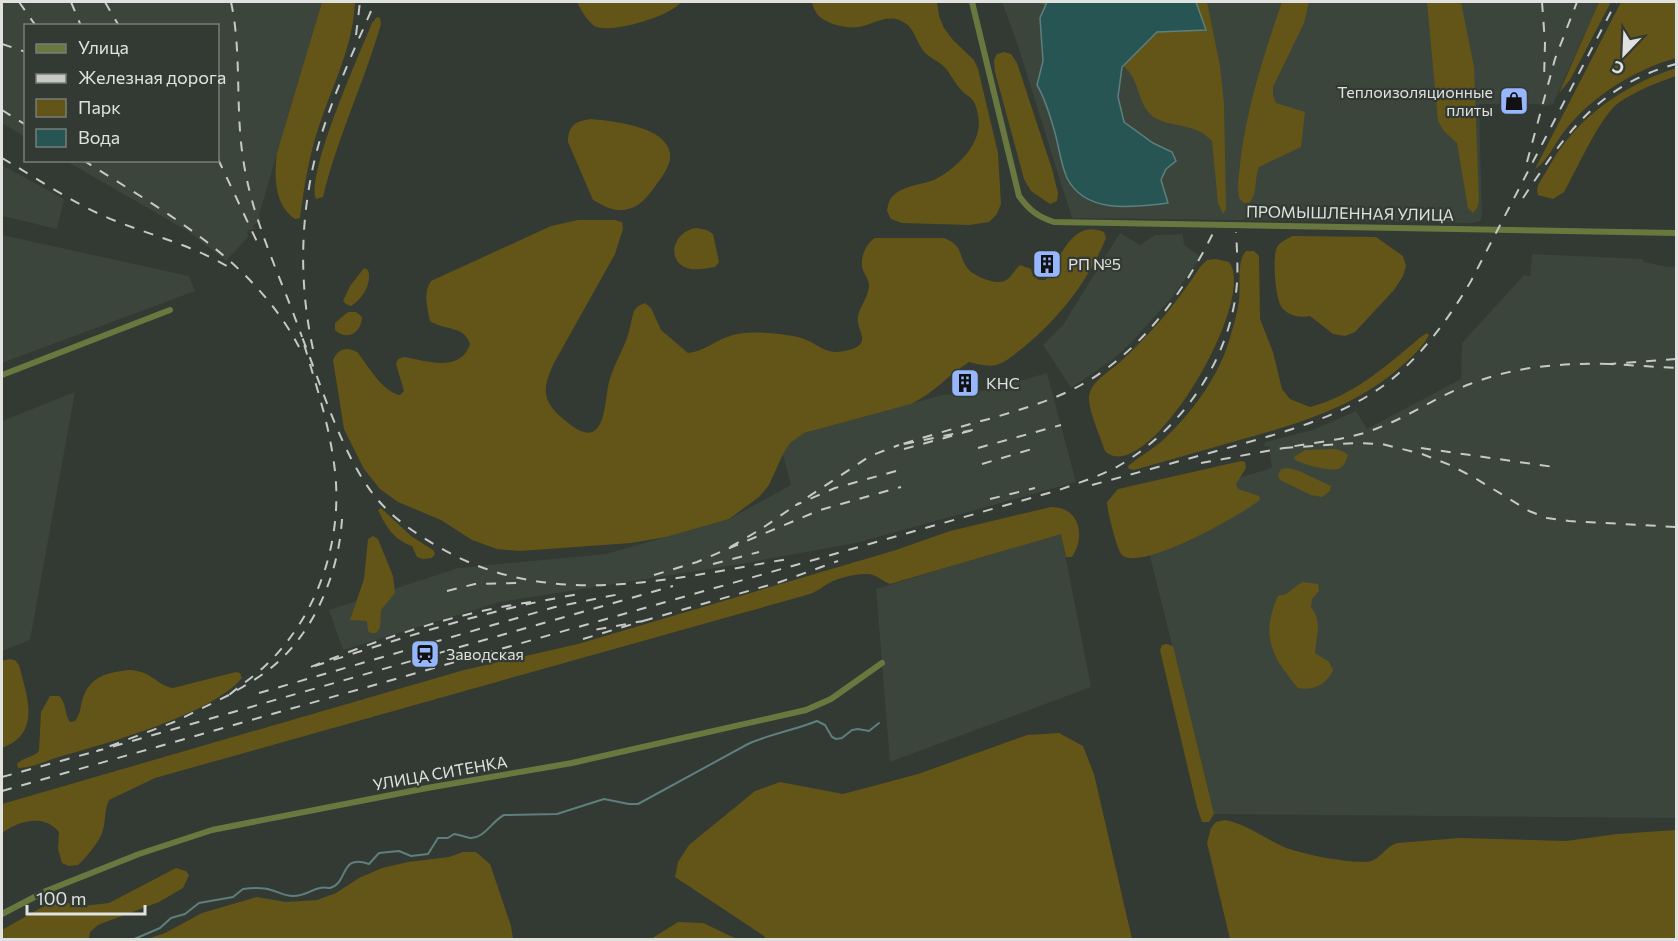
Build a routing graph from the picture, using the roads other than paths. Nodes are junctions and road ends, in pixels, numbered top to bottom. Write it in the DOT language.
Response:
graph roads {
  1 [pos="972,2"];
  2 [pos="1677,233"];
  3 [pos="170,310"];
  4 [pos="2,375"];
  5 [pos="882,663"];
  6 [pos="2,914"];
  1 -- 2 [label="street, ПРОМЫШЛЕННАЯ УЛИЦА"];
  3 -- 4 [label="street"];
  5 -- 6 [label="street, УЛИЦА СИТЕНКА"];
}
